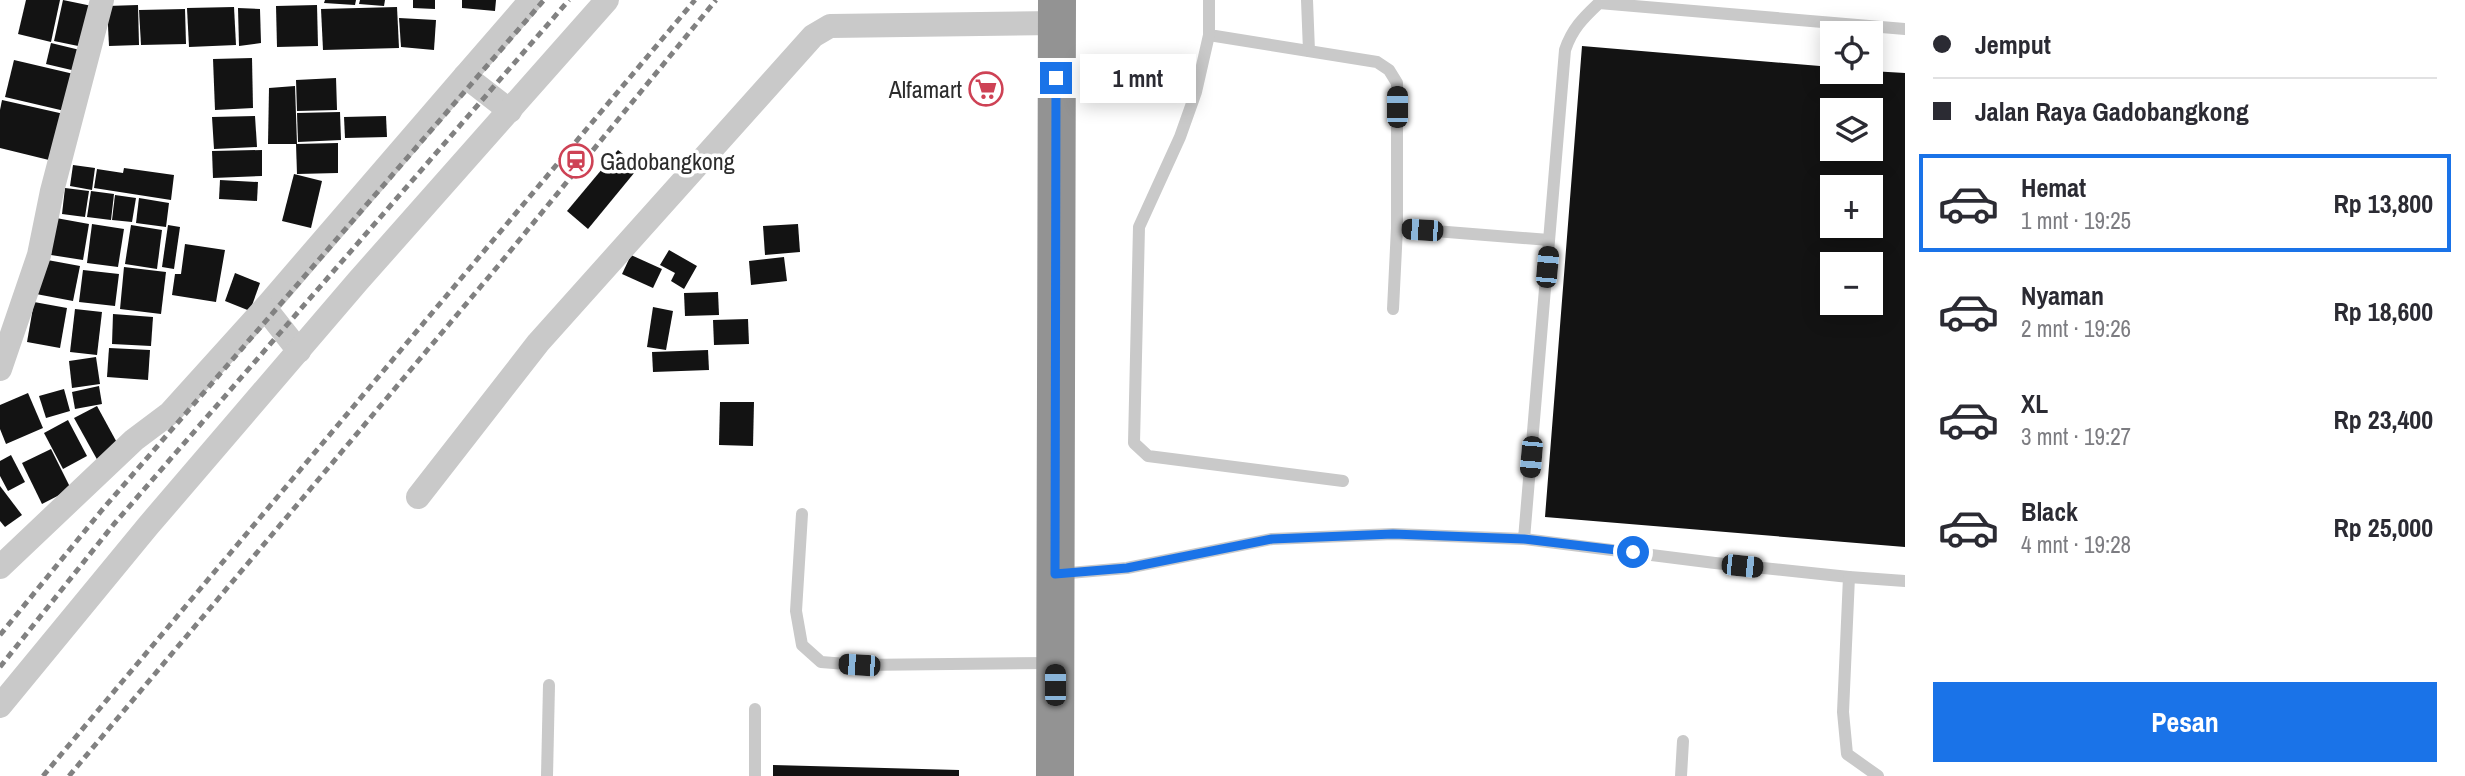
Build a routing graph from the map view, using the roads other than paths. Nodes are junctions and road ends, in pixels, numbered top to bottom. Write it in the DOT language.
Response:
graph roads {
  1 [pos="102,0"];
  2 [pos="531,0"];
  3 [pos="607,0"];
  4 [pos="1209,0"];
  5 [pos="1307,0"];
  6 [pos="1057,12"];
  7 [pos="1905,29"];
  8 [pos="1209,35"];
  9 [pos="1309,51"];
  10 [pos="465,76"];
  11 [pos="510,111"];
  12 [pos="1397,228"];
  13 [pos="1549,240"];
  14 [pos="265,308"];
  15 [pos="1393,309"];
  16 [pos="299,351"];
  17 [pos="0,369"];
  18 [pos="1343,481"];
  19 [pos="418,497"];
  20 [pos="802,514"];
  21 [pos="1524,539"];
  22 [pos="0,567"];
  23 [pos="1055,574"];
  24 [pos="1849,577"];
  25 [pos="1905,581"];
  26 [pos="1055,662"];
  27 [pos="549,685"];
  28 [pos="0,706"];
  29 [pos="755,709"];
  30 [pos="1683,741"];
  31 [pos="547,776"];
  32 [pos="755,776"];
  33 [pos="1055,776"];
  34 [pos="1681,776"];
  35 [pos="1878,776"];
  1 -- 17 [label="street"];
  2 -- 10 [label="street"];
  3 -- 11 [label="street"];
  4 -- 8 [label="lane"];
  5 -- 9 [label="lane"];
  6 -- 19 [label="street"];
  6 -- 23 [label="highway"];
  7 -- 13 [label="lane"];
  8 -- 9 [label="lane"];
  8 -- 18 [label="lane"];
  9 -- 12 [label="lane"];
  10 -- 11 [label="street"];
  10 -- 14 [label="street"];
  11 -- 16 [label="street"];
  12 -- 13 [label="lane"];
  12 -- 15 [label="lane"];
  13 -- 21 [label="lane"];
  14 -- 16 [label="street"];
  14 -- 22 [label="street"];
  16 -- 28 [label="street"];
  20 -- 26 [label="lane"];
  21 -- 23 [label="lane"];
  21 -- 24 [label="lane"];
  23 -- 26 [label="highway"];
  24 -- 25 [label="lane"];
  24 -- 35 [label="lane"];
  26 -- 33 [label="highway"];
  27 -- 31 [label="lane"];
  29 -- 32 [label="lane"];
  30 -- 34 [label="lane"];
}
